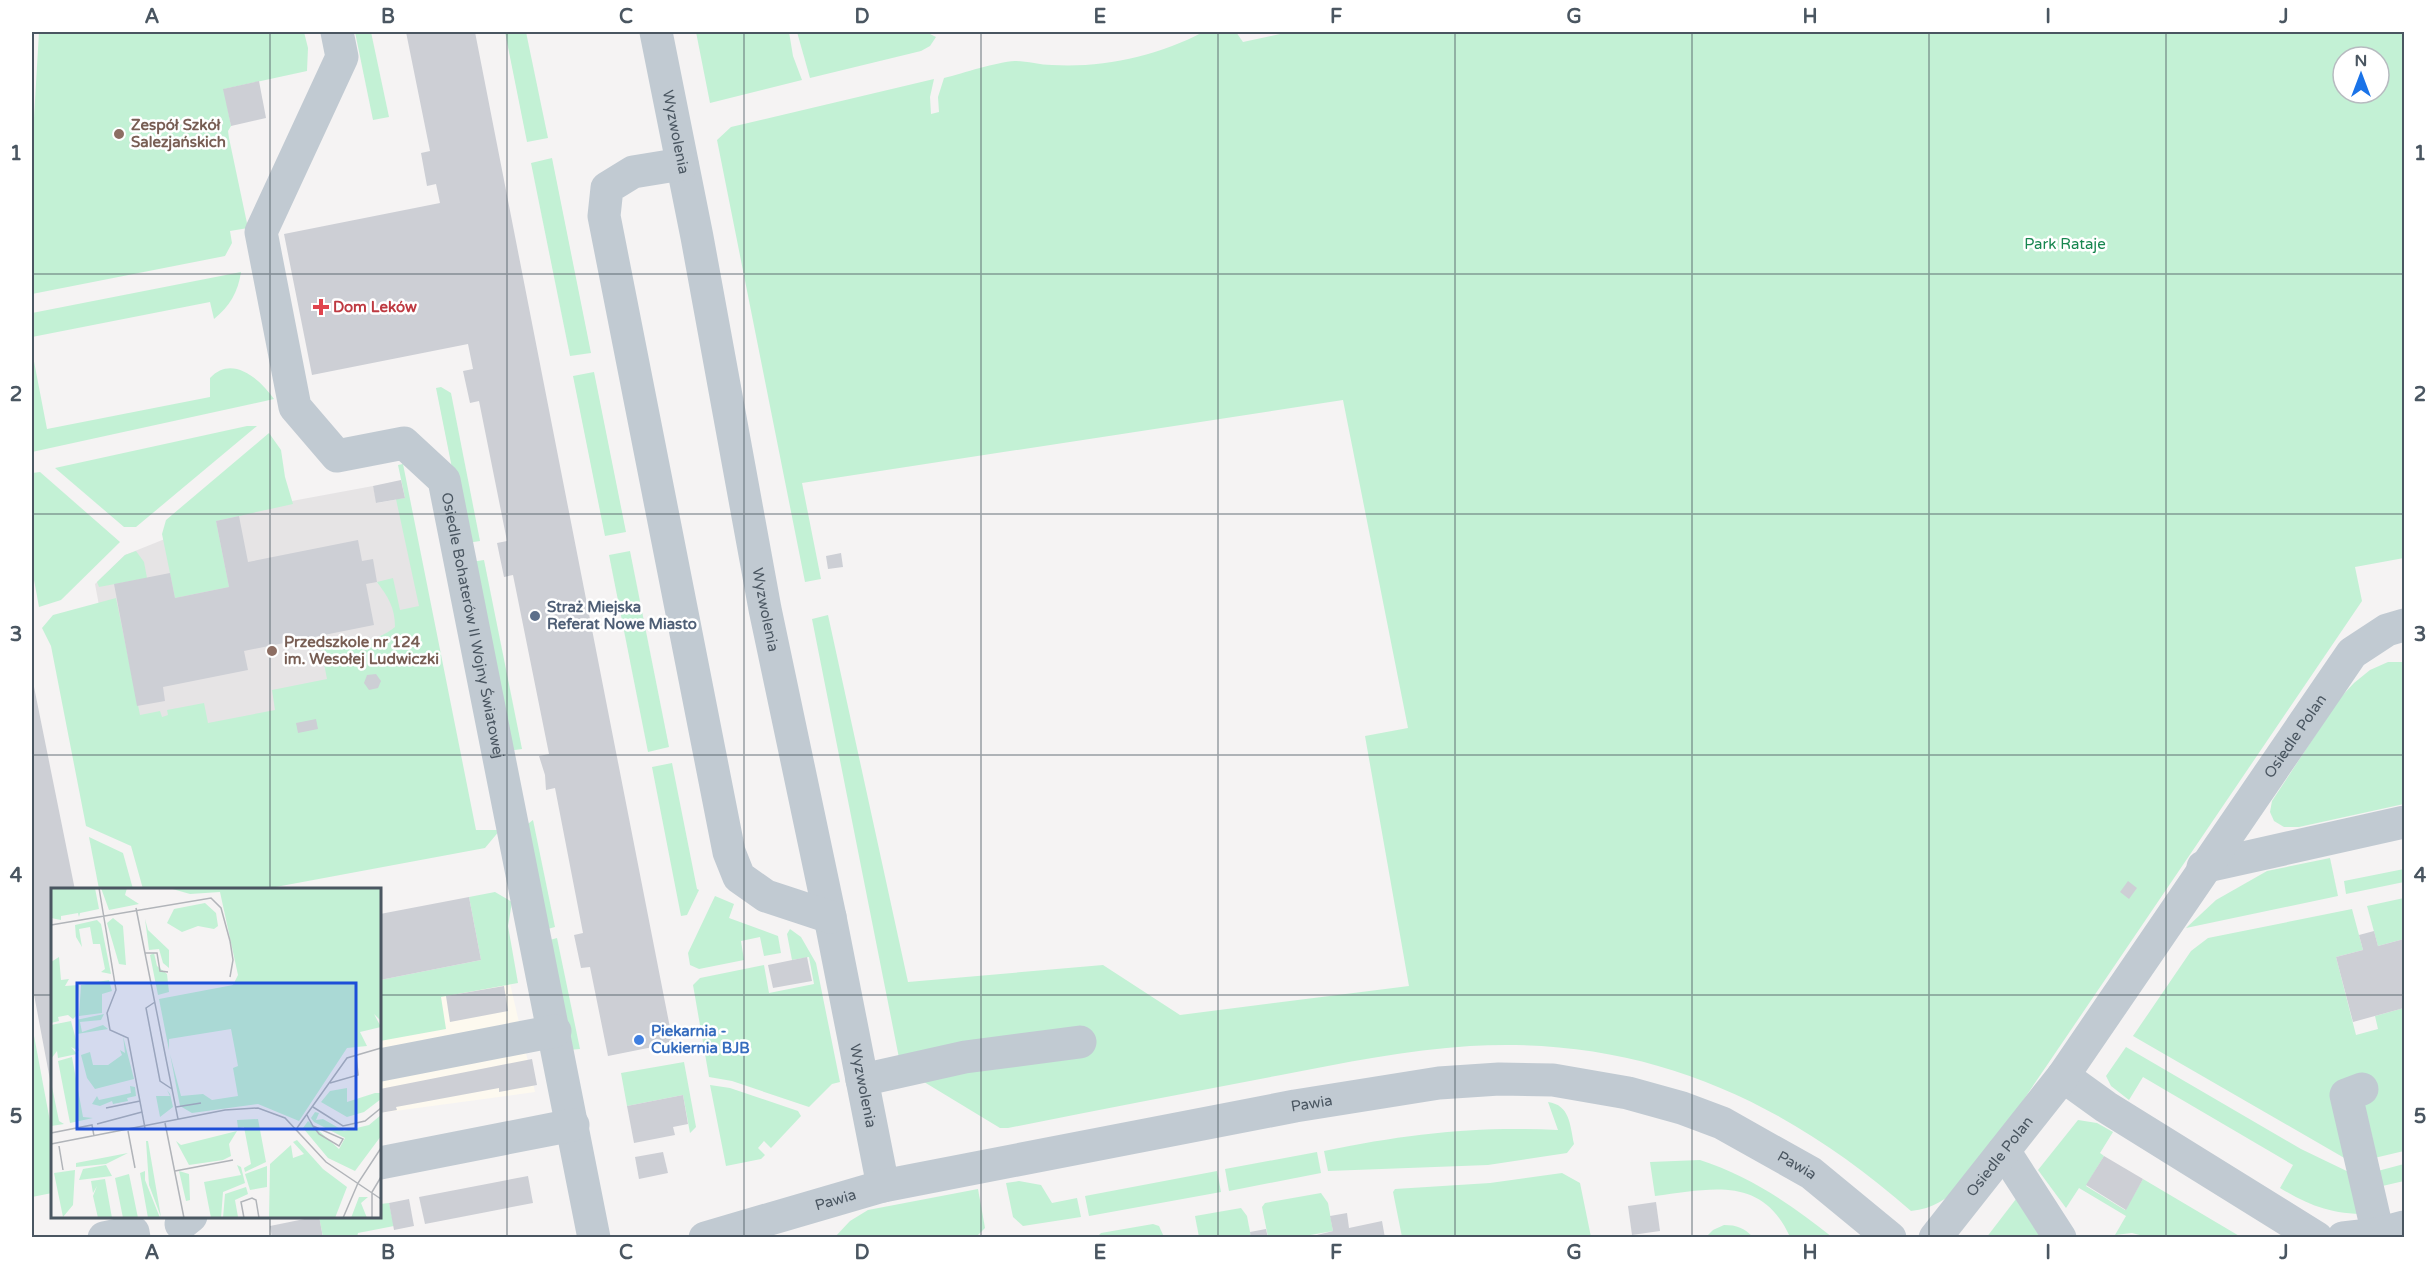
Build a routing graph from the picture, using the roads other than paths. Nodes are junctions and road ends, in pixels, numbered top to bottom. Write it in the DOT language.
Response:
graph roads {
  1 [pos="337,32"];
  2 [pos="656,32"];
  3 [pos="682,164"];
  4 [pos="2404,625"];
  5 [pos="2404,822"];
  6 [pos="2204,867"];
  7 [pos="830,917"];
  8 [pos="555,1031"];
  9 [pos="1080,1042"];
  10 [pos="381,1065"];
  11 [pos="2062,1076"];
  12 [pos="862,1080"];
  13 [pos="2362,1089"];
  14 [pos="573,1125"];
  15 [pos="2004,1151"];
  16 [pos="381,1163"];
  17 [pos="883,1186"];
  18 [pos="776,1228"];
  19 [pos="2391,1231"];
  20 [pos="104,1238"];
  21 [pos="134,1238"];
  22 [pos="594,1238"];
  23 [pos="705,1238"];
  24 [pos="1890,1238"];
  25 [pos="1935,1238"];
  26 [pos="2060,1238"];
  27 [pos="2317,1238"];
  28 [pos="2343,1238"];
  1 -- 8 [label="street, Osiedle Bohaterów II Wojny Światowej"];
  2 -- 3 [label="street, Wyzwolenia"];
  3 -- 7 [label="street, Wyzwolenia"];
  3 -- 7 [label="street"];
  4 -- 6 [label="street, Osiedle Polan"];
  5 -- 6 [label="street"];
  6 -- 11 [label="street, Osiedle Polan"];
  7 -- 12 [label="street, Wyzwolenia"];
  8 -- 10 [label="street"];
  8 -- 14 [label="street, Osiedle Bohaterów II Wojny Światowej"];
  9 -- 12 [label="street"];
  11 -- 15 [label="street, Osiedle Polan"];
  11 -- 27 [label="street"];
  12 -- 17 [label="street, Wyzwolenia"];
  13 -- 19 [label="street"];
  14 -- 16 [label="street"];
  14 -- 22 [label="street, Osiedle Bohaterów II Wojny Światowej"];
  15 -- 25 [label="street, Osiedle Polan"];
  15 -- 26 [label="street"];
  17 -- 18 [label="street, Pawia"];
  17 -- 24 [label="street, Pawia"];
  18 -- 23 [label="street, Pawia"];
  19 -- 28 [label="street"];
  20 -- 21 [label="street"];
}
